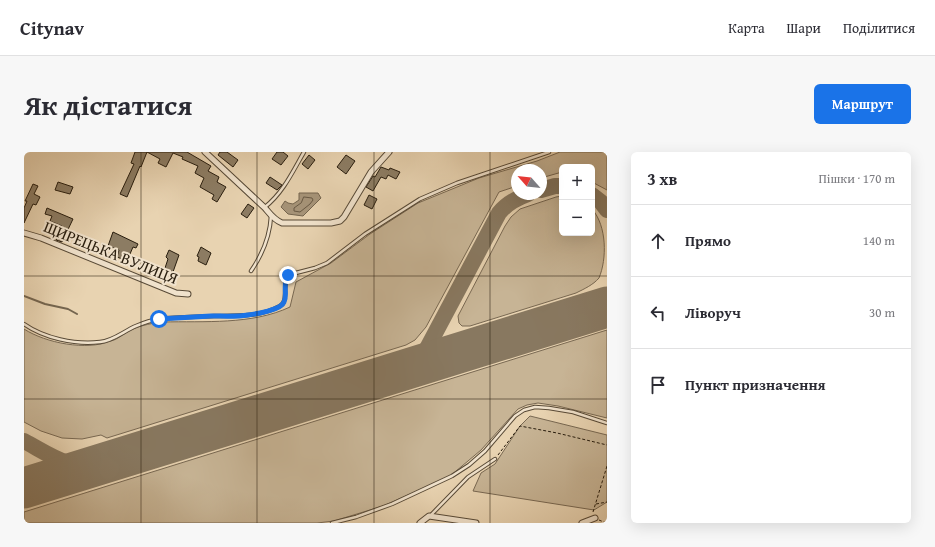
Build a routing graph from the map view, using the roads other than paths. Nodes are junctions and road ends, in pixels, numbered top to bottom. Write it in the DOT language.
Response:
graph roads {
  1 [pos="204,152"];
  2 [pos="304,152"];
  3 [pos="390,152"];
  4 [pos="549,152"];
  5 [pos="265,208"];
  6 [pos="271,216"];
  7 [pos="24,232"];
  8 [pos="251,271"];
  9 [pos="188,294"];
  10 [pos="24,324"];
  11 [pos="607,423"];
  12 [pos="495,459"];
  13 [pos="429,516"];
  14 [pos="595,518"];
  15 [pos="332,523"];
  16 [pos="420,523"];
  17 [pos="476,523"];
  18 [pos="582,523"];
  1 -- 5 [label="street"];
  2 -- 5 [label="lane"];
  3 -- 6 [label="street"];
  4 -- 10 [label="lane"];
  5 -- 6 [label="street"];
  6 -- 8 [label="lane"];
  7 -- 9 [label="street, ЩИРЕЦЬКА ВУЛИЦЯ"];
  11 -- 15 [label="lane"];
  12 -- 13 [label="lane"];
  13 -- 16 [label="street"];
  13 -- 17 [label="street"];
  14 -- 18 [label="street"];
}
